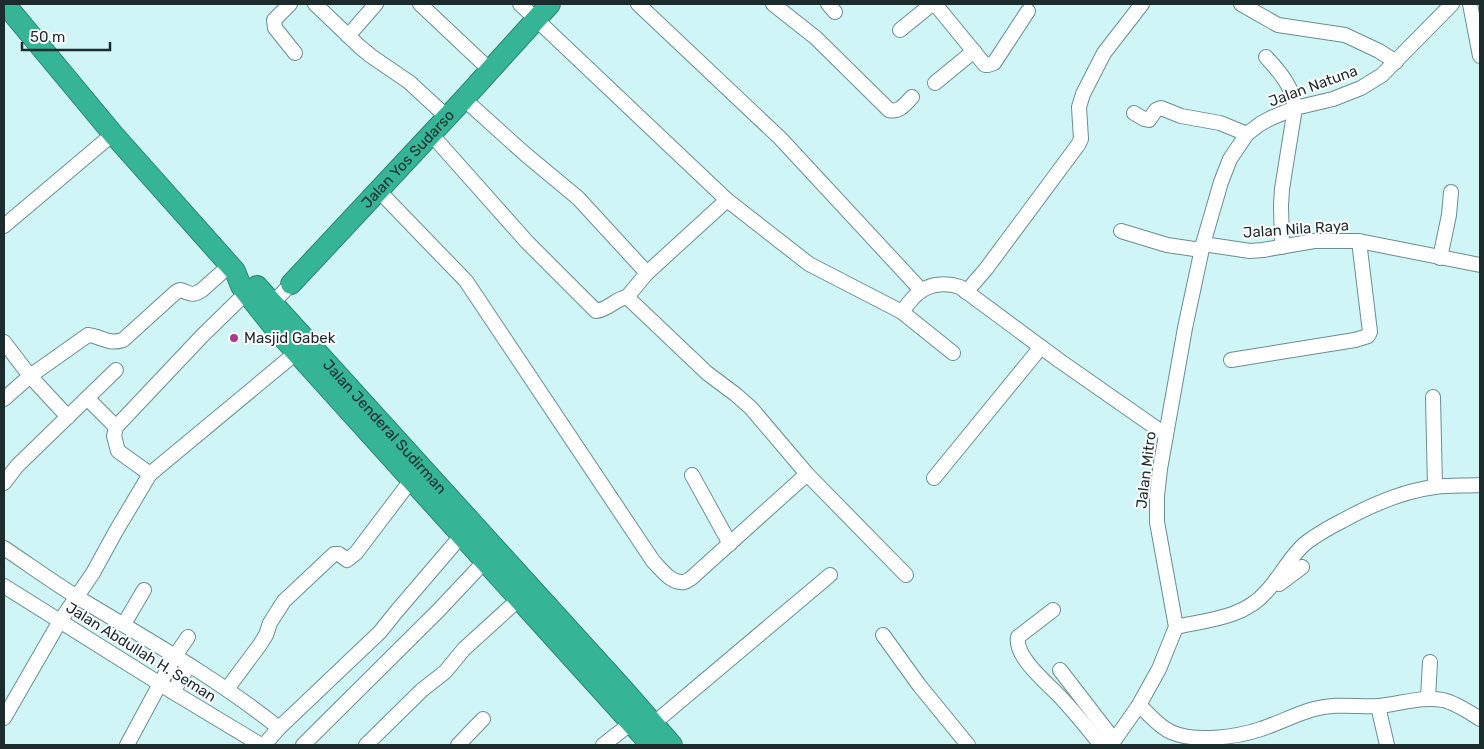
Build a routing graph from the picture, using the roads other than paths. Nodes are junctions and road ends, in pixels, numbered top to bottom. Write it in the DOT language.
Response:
graph roads {
  1 [pos="5,4"];
  2 [pos="290,4"];
  3 [pos="315,4"];
  4 [pos="376,4"];
  5 [pos="420,4"];
  6 [pos="520,4"];
  7 [pos="550,4"];
  8 [pos="638,4"];
  9 [pos="772,4"];
  10 [pos="934,4"];
  11 [pos="1142,4"];
  12 [pos="1241,4"];
  13 [pos="1452,4"];
  14 [pos="1470,4"];
  15 [pos="1028,11"];
  16 [pos="536,19"];
  17 [pos="900,30"];
  18 [pos="348,36"];
  19 [pos="974,51"];
  20 [pos="296,53"];
  21 [pos="1480,56"];
  22 [pos="1266,57"];
  23 [pos="1396,62"];
  24 [pos="490,70"];
  25 [pos="935,83"];
  26 [pos="912,97"];
  27 [pos="464,99"];
  28 [pos="1295,108"];
  29 [pos="1134,113"];
  30 [pos="447,117"];
  31 [pos="114,134"];
  32 [pos="431,134"];
  33 [pos="1247,134"];
  34 [pos="379,191"];
  35 [pos="1452,192"];
  36 [pos="727,200"];
  37 [pos="4,226"];
  38 [pos="1120,231"];
  39 [pos="1360,241"];
  40 [pos="1202,247"];
  41 [pos="1282,247"];
  42 [pos="1440,258"];
  43 [pos="1480,265"];
  44 [pos="233,268"];
  45 [pos="648,273"];
  46 [pos="291,284"];
  47 [pos="921,290"];
  48 [pos="966,292"];
  49 [pos="246,293"];
  50 [pos="627,297"];
  51 [pos="268,308"];
  52 [pos="902,312"];
  53 [pos="4,342"];
  54 [pos="1041,347"];
  55 [pos="296,352"];
  56 [pos="953,353"];
  57 [pos="1231,360"];
  58 [pos="116,370"];
  59 [pos="30,376"];
  60 [pos="1433,397"];
  61 [pos="87,398"];
  62 [pos="4,399"];
  63 [pos="68,416"];
  64 [pos="116,427"];
  65 [pos="1166,435"];
  66 [pos="150,474"];
  67 [pos="807,474"];
  68 [pos="692,475"];
  69 [pos="934,478"];
  70 [pos="412,479"];
  71 [pos="4,483"];
  72 [pos="1480,485"];
  73 [pos="1431,488"];
  74 [pos="462,536"];
  75 [pos="730,544"];
  76 [pos="4,548"];
  77 [pos="485,561"];
  78 [pos="1302,567"];
  79 [pos="830,575"];
  80 [pos="906,575"];
  81 [pos="4,586"];
  82 [pos="144,590"];
  83 [pos="1266,593"];
  84 [pos="76,596"];
  85 [pos="519,599"];
  86 [pos="1053,610"];
  87 [pos="60,621"];
  88 [pos="124,624"];
  89 [pos="1176,627"];
  90 [pos="883,635"];
  91 [pos="188,637"];
  92 [pos="175,656"];
  93 [pos="1430,662"];
  94 [pos="189,665"];
  95 [pos="591,666"];
  96 [pos="1060,670"];
  97 [pos="167,688"];
  98 [pos="227,689"];
  99 [pos="1428,698"];
  100 [pos="1139,705"];
  101 [pos="1378,706"];
  102 [pos="4,718"];
  103 [pos="483,719"];
  104 [pos="1480,719"];
  105 [pos="630,724"];
  106 [pos="653,724"];
  107 [pos="279,728"];
  108 [pos="1113,742"];
  109 [pos="127,745"];
  110 [pos="262,745"];
  111 [pos="303,745"];
  112 [pos="366,745"];
  113 [pos="458,745"];
  114 [pos="603,745"];
  115 [pos="651,745"];
  116 [pos="672,745"];
  117 [pos="968,745"];
  118 [pos="1101,745"];
  119 [pos="1387,745"];
  1 -- 31 [label="highway"];
  2 -- 20 [label="street"];
  3 -- 18 [label="street"];
  4 -- 18 [label="street"];
  5 -- 24 [label="street"];
  6 -- 16 [label="street"];
  7 -- 16 [label="highway, Jalan Yos Sudarso"];
  8 -- 47 [label="street"];
  9 -- 26 [label="street"];
  10 -- 17 [label="street"];
  10 -- 19 [label="street"];
  11 -- 48 [label="street"];
  12 -- 23 [label="street"];
  13 -- 23 [label="street, Jalan Natuna"];
  14 -- 21 [label="street"];
  15 -- 19 [label="street"];
  16 -- 24 [label="highway, Jalan Yos Sudarso"];
  16 -- 36 [label="street"];
  18 -- 30 [label="street"];
  19 -- 25 [label="street"];
  22 -- 28 [label="street"];
  23 -- 28 [label="street, Jalan Natuna"];
  24 -- 27 [label="highway, Jalan Yos Sudarso"];
  27 -- 30 [label="highway, Jalan Yos Sudarso"];
  27 -- 45 [label="street"];
  28 -- 33 [label="street, Jalan Natuna"];
  28 -- 41 [label="street"];
  29 -- 33 [label="street"];
  30 -- 32 [label="highway, Jalan Yos Sudarso"];
  31 -- 37 [label="street"];
  31 -- 44 [label="highway"];
  32 -- 34 [label="highway, Jalan Yos Sudarso"];
  32 -- 50 [label="street"];
  33 -- 40 [label="street, Jalan Natuna"];
  34 -- 46 [label="highway, Jalan Yos Sudarso"];
  34 -- 75 [label="street"];
  35 -- 42 [label="street"];
  36 -- 45 [label="street"];
  36 -- 52 [label="street"];
  38 -- 40 [label="street, Jalan Nila Raya"];
  39 -- 41 [label="street, Jalan Nila Raya"];
  39 -- 42 [label="street, Jalan Nila Raya"];
  39 -- 57 [label="street"];
  40 -- 41 [label="street, Jalan Nila Raya"];
  40 -- 65 [label="street, Jalan Mitro"];
  42 -- 43 [label="street, Jalan Nila Raya"];
  44 -- 49 [label="highway, Jalan Jenderal Sudirman"];
  44 -- 51 [label="highway, Jalan Jenderal Sudirman"];
  44 -- 59 [label="street"];
  45 -- 50 [label="street"];
  46 -- 51 [label="street, Jalan Yos Sudarso"];
  47 -- 48 [label="street"];
  47 -- 52 [label="street"];
  48 -- 54 [label="street"];
  49 -- 51 [label="highway, Jalan Jenderal Sudirman"];
  49 -- 64 [label="street"];
  50 -- 67 [label="street"];
  51 -- 55 [label="highway, Jalan Jenderal Sudirman"];
  51 -- 95 [label="highway, Jalan Jenderal Sudirman"];
  52 -- 56 [label="street"];
  53 -- 59 [label="street"];
  54 -- 65 [label="street"];
  54 -- 69 [label="street"];
  55 -- 66 [label="street"];
  55 -- 70 [label="highway, Jalan Jenderal Sudirman"];
  58 -- 61 [label="street"];
  59 -- 62 [label="street"];
  59 -- 63 [label="street"];
  60 -- 73 [label="street"];
  61 -- 63 [label="street"];
  61 -- 64 [label="street"];
  63 -- 71 [label="street"];
  64 -- 66 [label="street"];
  65 -- 89 [label="street, Jalan Mitro"];
  66 -- 84 [label="street"];
  67 -- 75 [label="street"];
  67 -- 80 [label="street"];
  68 -- 75 [label="street"];
  70 -- 74 [label="highway, Jalan Jenderal Sudirman"];
  70 -- 98 [label="street"];
  72 -- 73 [label="street"];
  73 -- 83 [label="street"];
  74 -- 77 [label="highway, Jalan Jenderal Sudirman"];
  74 -- 107 [label="street"];
  76 -- 84 [label="street"];
  77 -- 85 [label="highway, Jalan Jenderal Sudirman"];
  77 -- 111 [label="street"];
  78 -- 83 [label="street"];
  79 -- 106 [label="street"];
  81 -- 87 [label="street, Jalan Abdullah H. Seman"];
  82 -- 88 [label="street"];
  83 -- 89 [label="street"];
  84 -- 87 [label="street"];
  84 -- 88 [label="street"];
  85 -- 95 [label="highway, Jalan Jenderal Sudirman"];
  85 -- 112 [label="street"];
  86 -- 118 [label="street"];
  87 -- 97 [label="street, Jalan Abdullah H. Seman"];
  87 -- 102 [label="street"];
  88 -- 92 [label="street"];
  89 -- 100 [label="street"];
  90 -- 117 [label="street"];
  91 -- 92 [label="street"];
  92 -- 94 [label="street"];
  92 -- 97 [label="street"];
  93 -- 99 [label="street"];
  94 -- 97 [label="street"];
  94 -- 98 [label="street"];
  95 -- 105 [label="highway, Jalan Jenderal Sudirman"];
  95 -- 106 [label="highway, Jalan Jenderal Sudirman"];
  96 -- 108 [label="street"];
  97 -- 109 [label="street"];
  97 -- 110 [label="street, Jalan Abdullah H. Seman"];
  98 -- 107 [label="street"];
  99 -- 101 [label="street"];
  99 -- 104 [label="street"];
  100 -- 101 [label="street"];
  100 -- 108 [label="street"];
  101 -- 119 [label="street"];
  103 -- 113 [label="street"];
  105 -- 114 [label="street"];
  105 -- 115 [label="highway, Jalan Jenderal Sudirman"];
  106 -- 116 [label="highway, Jalan Jenderal Sudirman"];
  107 -- 110 [label="street"];
}
